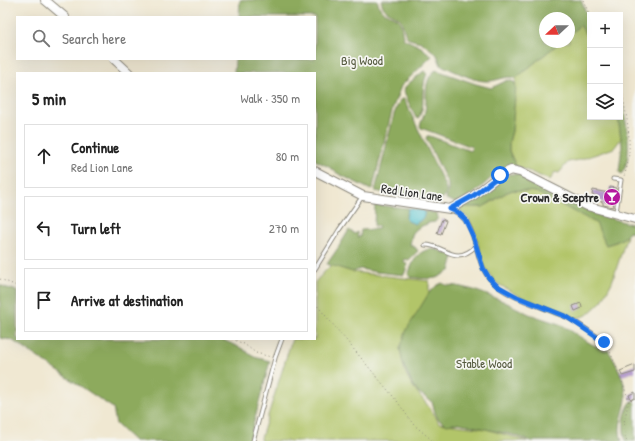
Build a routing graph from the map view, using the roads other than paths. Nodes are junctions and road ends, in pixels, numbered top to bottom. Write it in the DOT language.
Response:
graph roads {
  1 [pos="45,0"];
  2 [pos="64,16"];
  3 [pos="115,60"];
  4 [pos="127,72"];
  5 [pos="316,172"];
  6 [pos="613,179"];
  7 [pos="363,196"];
  8 [pos="450,209"];
  9 [pos="616,214"];
  10 [pos="635,219"];
  11 [pos="425,245"];
  12 [pos="476,246"];
  13 [pos="316,267"];
  14 [pos="282,340"];
  15 [pos="604,342"];
  16 [pos="253,441"];
  1 -- 2 [label="street"];
  3 -- 4 [label="street"];
  5 -- 7 [label="street, Red Lion Lane"];
  6 -- 9 [label="lane"];
  7 -- 8 [label="street, Red Lion Lane"];
  7 -- 13 [label="lane"];
  8 -- 9 [label="street, Red Lion Lane"];
  8 -- 12 [label="lane"];
  9 -- 10 [label="street, Red Lion Lane"];
  11 -- 12 [label="lane"];
  12 -- 15 [label="lane"];
  14 -- 16 [label="lane"];
}
